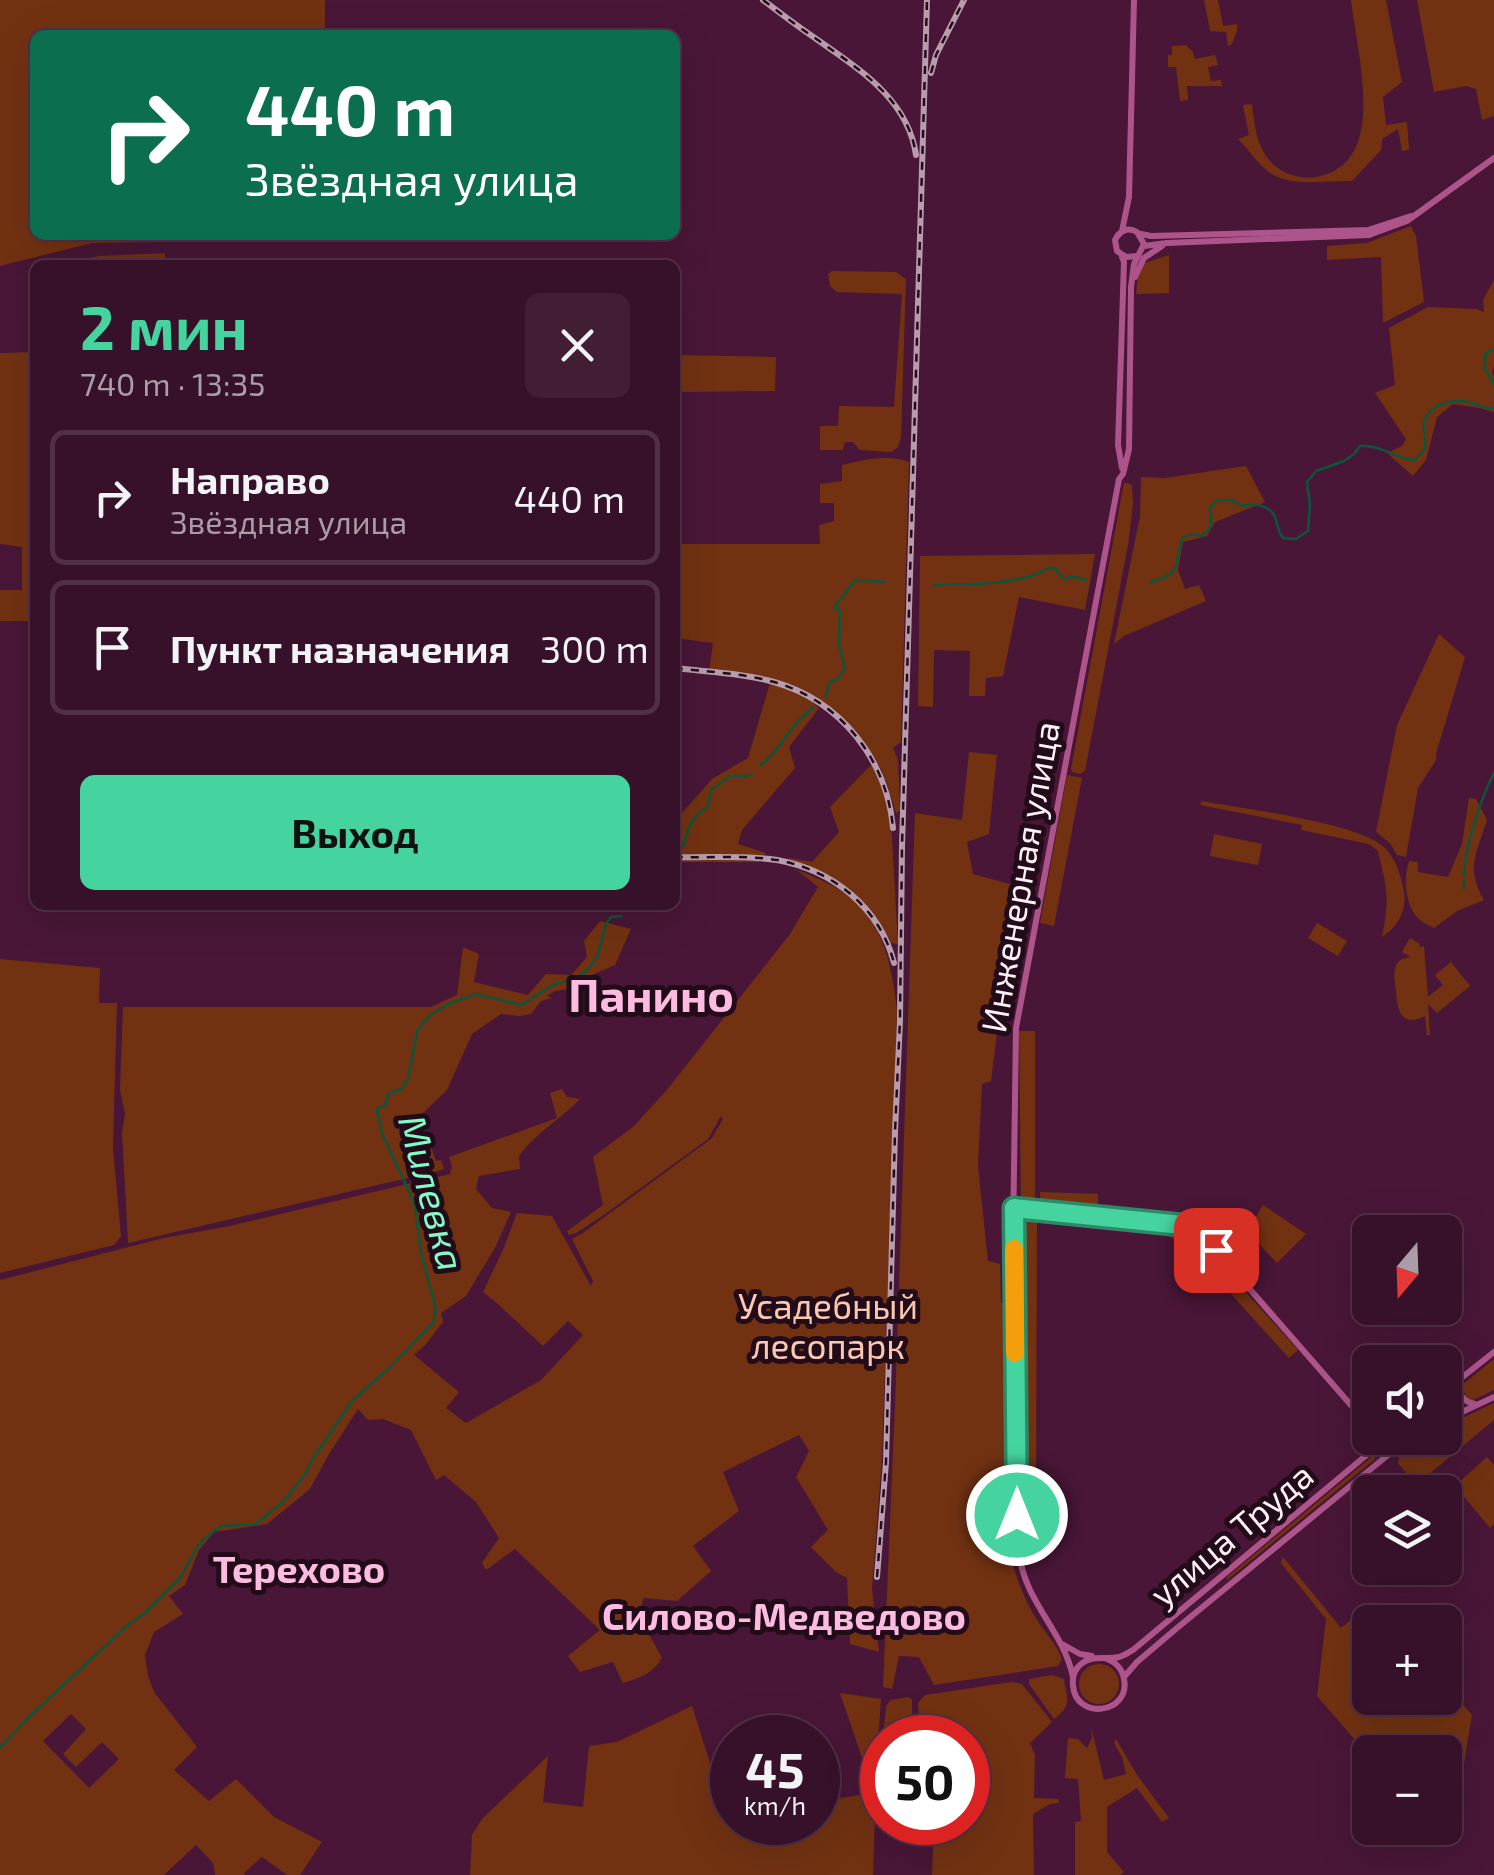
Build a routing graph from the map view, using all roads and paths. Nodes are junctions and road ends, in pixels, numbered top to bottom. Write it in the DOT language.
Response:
graph roads {
  1 [pos="1134,0"];
  2 [pos="1494,158"];
  3 [pos="1128,197"];
  4 [pos="1412,216"];
  5 [pos="1122,232"];
  6 [pos="1139,233"];
  7 [pos="1166,243"];
  8 [pos="1143,246"];
  9 [pos="1121,256"];
  10 [pos="1137,256"];
  11 [pos="1132,287"];
  12 [pos="1118,445"];
  13 [pos="1129,449"];
  14 [pos="1123,474"];
  15 [pos="1014,1208"];
  16 [pos="1494,1352"];
  17 [pos="1462,1378"];
  18 [pos="1462,1397"];
  19 [pos="1494,1397"];
  20 [pos="1476,1405"];
  21 [pos="1352,1406"];
  22 [pos="1462,1412"];
  23 [pos="1363,1455"];
  24 [pos="1388,1455"];
  25 [pos="1061,1643"];
  26 [pos="1101,1657"];
  27 [pos="1073,1676"];
  28 [pos="1124,1676"];
  1 -- 3 [label="main road, Инженерная улица"];
  2 -- 4 [label="main road"];
  3 -- 5 [label="main road, Инженерная улица"];
  3 -- 6 [label="main road, Инженерная улица"];
  4 -- 6 [label="main road"];
  4 -- 7 [label="main road"];
  5 -- 6 [label="main road"];
  5 -- 9 [label="main road, Инженерная улица"];
  6 -- 8 [label="main road, Инженерная улица"];
  7 -- 8 [label="main road"];
  7 -- 11 [label="main road"];
  8 -- 10 [label="main road, Инженерная улица"];
  9 -- 10 [label="main road"];
  9 -- 12 [label="main road, Инженерная улица"];
  10 -- 11 [label="main road, Инженерная улица"];
  11 -- 13 [label="main road, Инженерная улица"];
  12 -- 13 [label="main road"];
  12 -- 14 [label="main road, Инженерная улица"];
  13 -- 14 [label="main road, Инженерная улица"];
  14 -- 15 [label="main road, Инженерная улица"];
  15 -- 21 [label="main road"];
  15 -- 25 [label="main road, Инженерная улица"];
  16 -- 17 [label="main road"];
  18 -- 20 [label="main road"];
  19 -- 20 [label="main road"];
  20 -- 22 [label="main road"];
  23 -- 26 [label="main road, улица Труда"];
  24 -- 28 [label="main road, улица Труда"];
  25 -- 26 [label="main road"];
  25 -- 27 [label="main road, Инженерная улица"];
  26 -- 27 [label="main road"];
  26 -- 28 [label="main road"];
  27 -- 28 [label="main road, Инженерная улица"];
}
